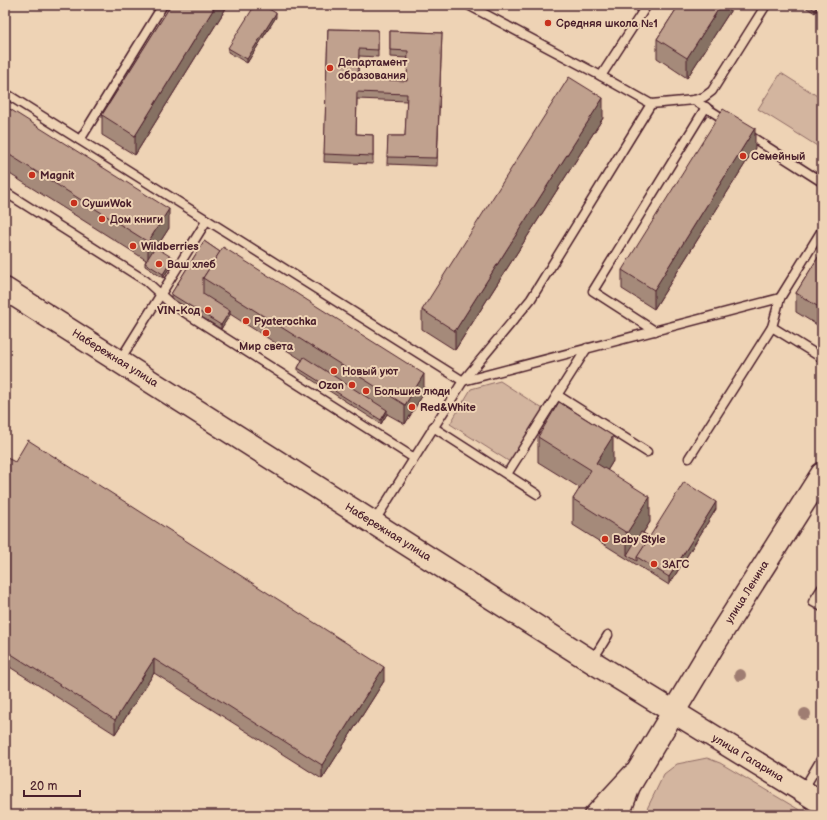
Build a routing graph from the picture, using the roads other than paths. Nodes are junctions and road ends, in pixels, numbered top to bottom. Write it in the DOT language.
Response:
graph roads {
  1 [pos="163,5"];
  2 [pos="468,5"];
  3 [pos="647,5"];
  4 [pos="766,5"];
  5 [pos="601,76"];
  6 [pos="5,93"];
  7 [pos="694,100"];
  8 [pos="651,104"];
  9 [pos="706,107"];
  10 [pos="80,140"];
  11 [pos="822,182"];
  12 [pos="5,192"];
  13 [pos="207,220"];
  14 [pos="822,230"];
  15 [pos="5,289"];
  16 [pos="160,295"];
  17 [pos="780,298"];
  18 [pos="772,327"];
  19 [pos="655,331"];
  20 [pos="587,348"];
  21 [pos="822,358"];
  22 [pos="120,361"];
  23 [pos="462,381"];
  24 [pos="557,395"];
  25 [pos="433,427"];
  26 [pos="647,452"];
  27 [pos="414,458"];
  28 [pos="689,458"];
  29 [pos="507,474"];
  30 [pos="822,474"];
  31 [pos="537,494"];
  32 [pos="373,522"];
  33 [pos="822,588"];
  34 [pos="822,607"];
  35 [pos="608,635"];
  36 [pos="591,661"];
  37 [pos="673,712"];
  38 [pos="647,756"];
  39 [pos="822,758"];
  40 [pos="802,791"];
  41 [pos="822,803"];
  42 [pos="592,815"];
  43 [pos="618,815"];
  1 -- 10 [label="lane"];
  2 -- 5 [label="lane"];
  3 -- 5 [label="lane"];
  4 -- 7 [label="lane"];
  5 -- 8 [label="lane"];
  6 -- 10 [label="lane"];
  7 -- 8 [label="lane"];
  7 -- 9 [label="lane"];
  8 -- 23 [label="lane"];
  9 -- 11 [label="lane"];
  9 -- 19 [label="lane"];
  10 -- 13 [label="lane"];
  12 -- 16 [label="lane"];
  13 -- 16 [label="lane"];
  13 -- 23 [label="lane"];
  14 -- 17 [label="lane"];
  15 -- 22 [label="main road, Набережная улица"];
  16 -- 22 [label="lane"];
  16 -- 27 [label="lane"];
  17 -- 18 [label="lane"];
  17 -- 19 [label="lane"];
  18 -- 21 [label="lane"];
  18 -- 28 [label="lane"];
  19 -- 20 [label="lane"];
  20 -- 23 [label="lane"];
  20 -- 24 [label="lane"];
  22 -- 32 [label="main road, Набережная улица"];
  23 -- 25 [label="lane"];
  24 -- 26 [label="lane"];
  24 -- 29 [label="lane"];
  25 -- 27 [label="lane"];
  25 -- 29 [label="lane"];
  27 -- 32 [label="lane"];
  29 -- 31 [label="lane"];
  30 -- 37 [label="main road, улица Ленина"];
  32 -- 36 [label="main road, Набережная улица"];
  33 -- 34 [label="lane"];
  35 -- 36 [label="lane"];
  36 -- 37 [label="main road, Набережная улица"];
  37 -- 38 [label="main road"];
  37 -- 40 [label="main road, улица Гагарина"];
  38 -- 42 [label="street"];
  38 -- 43 [label="main road"];
  39 -- 40 [label="lane"];
  40 -- 41 [label="main road, улица Гагарина"];
}
